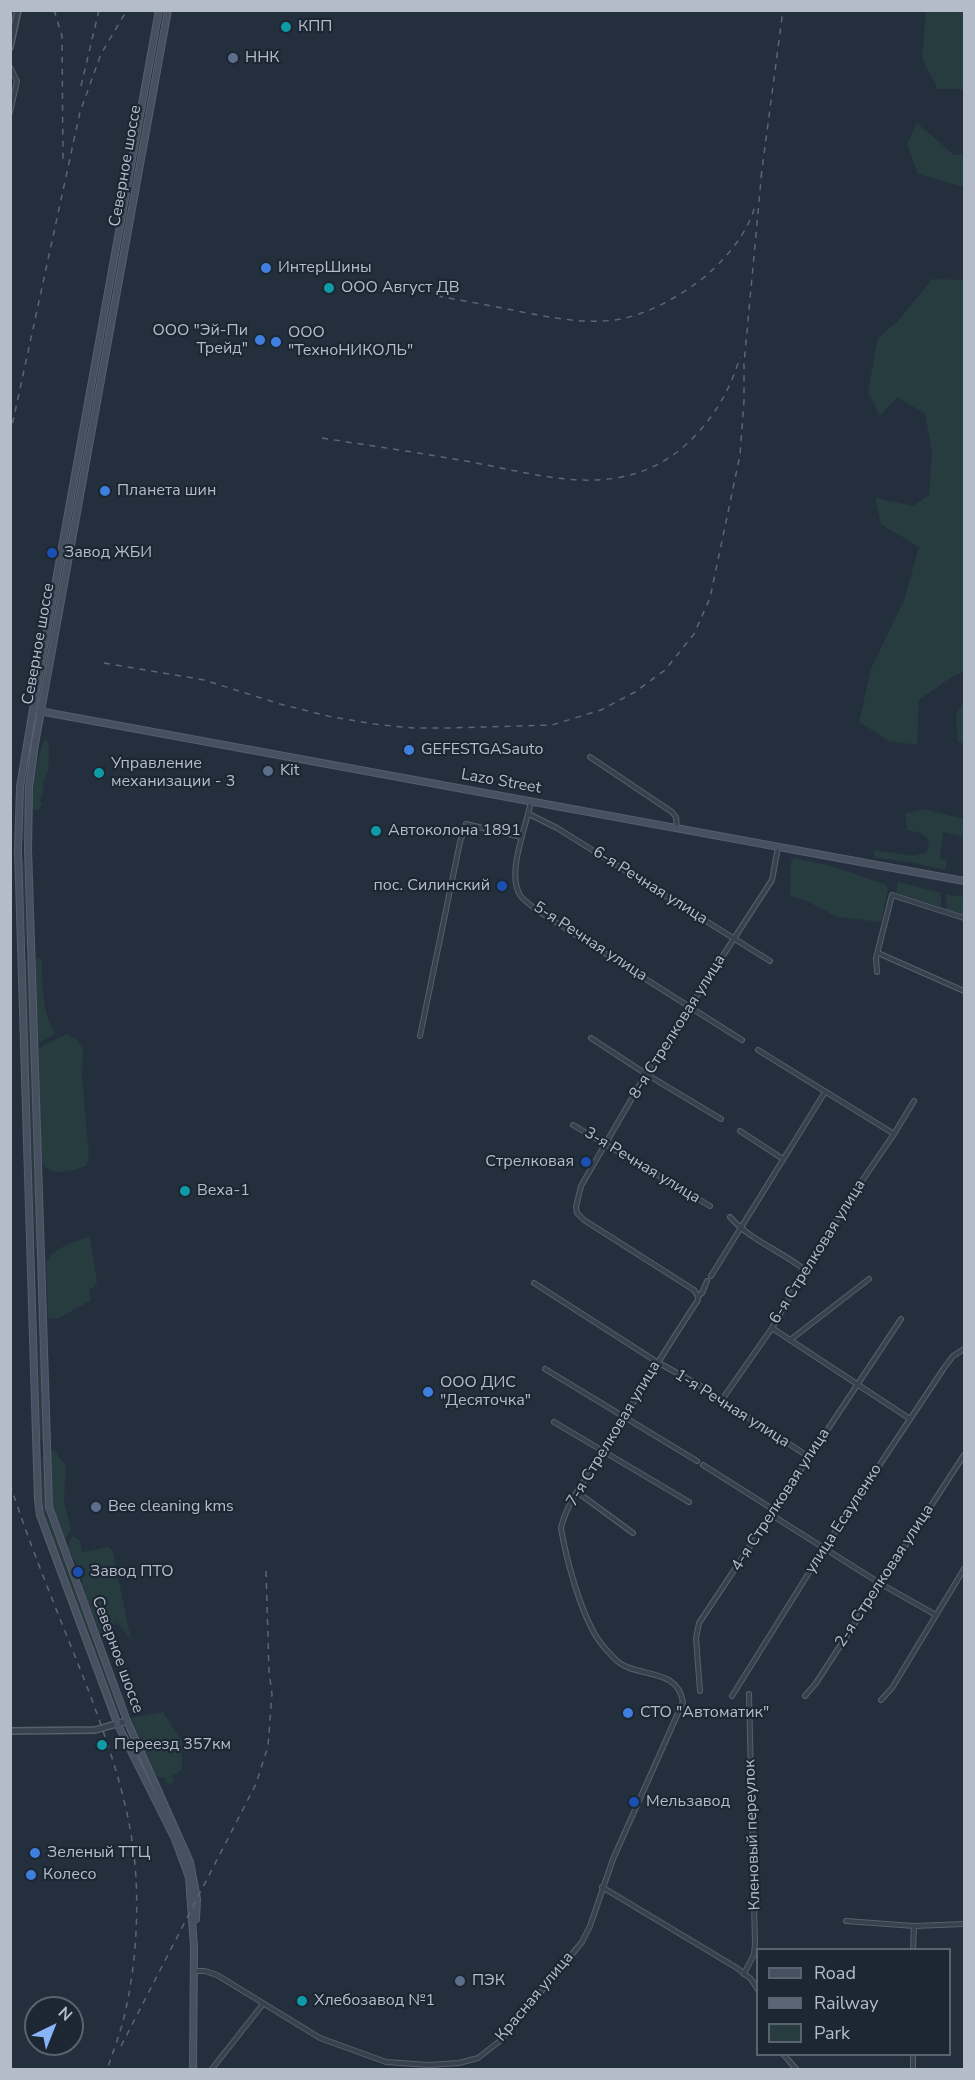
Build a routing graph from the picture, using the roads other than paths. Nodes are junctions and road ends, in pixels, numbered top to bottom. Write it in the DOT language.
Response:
graph roads {
  1 [pos="18,10"];
  2 [pos="159,10"];
  3 [pos="168,10"];
  4 [pos="10,46"];
  5 [pos="10,68"];
  6 [pos="10,111"];
  7 [pos="109,283"];
  8 [pos="118,284"];
  9 [pos="85,421"];
  10 [pos="94,423"];
  11 [pos="70,500"];
  12 [pos="79,502"];
  13 [pos="48,624"];
  14 [pos="56,626"];
  15 [pos="33,709"];
  16 [pos="41,711"];
  17 [pos="29,729"];
  18 [pos="37,731"];
  19 [pos="590,757"];
  20 [pos="531,801"];
  21 [pos="529,814"];
  22 [pos="677,828"];
  23 [pos="521,837"];
  24 [pos="778,847"];
  25 [pos="18,849"];
  26 [pos="28,849"];
  27 [pos="964,881"];
  28 [pos="964,918"];
  29 [pos="734,938"];
  30 [pos="31,952"];
  31 [pos="21,953"];
  32 [pos="878,953"];
  33 [pos="770,961"];
  34 [pos="877,972"];
  35 [pos="964,991"];
  36 [pos="690,1007"];
  37 [pos="420,1036"];
  38 [pos="591,1038"];
  39 [pos="742,1040"];
  40 [pos="758,1050"];
  41 [pos="646,1074"];
  42 [pos="825,1092"];
  43 [pos="914,1101"];
  44 [pos="722,1119"];
  45 [pos="573,1125"];
  46 [pos="740,1131"];
  47 [pos="894,1134"];
  48 [pos="605,1144"];
  49 [pos="783,1159"];
  50 [pos="710,1206"];
  51 [pos="730,1218"];
  52 [pos="740,1228"];
  53 [pos="41,1253"];
  54 [pos="32,1254"];
  55 [pos="805,1270"];
  56 [pos="711,1276"];
  57 [pos="868,1279"];
  58 [pos="706,1281"];
  59 [pos="534,1282"];
  60 [pos="698,1296"];
  61 [pos="901,1319"];
  62 [pos="772,1328"];
  63 [pos="790,1340"];
  64 [pos="964,1349"];
  65 [pos="657,1362"];
  66 [pos="545,1369"];
  67 [pos="857,1384"];
  68 [pos="721,1401"];
  69 [pos="623,1417"];
  70 [pos="910,1419"];
  71 [pos="554,1422"];
  72 [pos="47,1448"];
  73 [pos="37,1449"];
  74 [pos="603,1451"];
  75 [pos="964,1455"];
  76 [pos="809,1457"];
  77 [pos="697,1461"];
  78 [pos="704,1465"];
  79 [pos="577,1492"];
  80 [pos="689,1502"];
  81 [pos="770,1514"];
  82 [pos="633,1533"];
  83 [pos="825,1548"];
  84 [pos="964,1569"];
  85 [pos="880,1584"];
  86 [pos="936,1615"];
  87 [pos="700,1691"];
  88 [pos="749,1694"];
  89 [pos="732,1696"];
  90 [pos="805,1696"];
  91 [pos="881,1700"];
  92 [pos="127,1721"];
  93 [pos="118,1725"];
  94 [pos="10,1731"];
  95 [pos="602,1887"];
  96 [pos="846,1921"];
  97 [pos="964,1924"];
  98 [pos="914,1926"];
  99 [pos="194,1947"];
  100 [pos="913,1948"];
  101 [pos="194,1971"];
  102 [pos="744,1974"];
  103 [pos="756,1988"];
  104 [pos="263,2004"];
  105 [pos="784,2056"];
  106 [pos="193,2070"];
  107 [pos="211,2070"];
  108 [pos="797,2070"];
  1 -- 4 [label="street"];
  2 -- 7 [label="main road, Северное шоссе"];
  3 -- 8 [label="main road, Северное шоссе"];
  5 -- 6 [label="street"];
  7 -- 8 [label="main road"];
  7 -- 9 [label="main road, Северное шоссе"];
  8 -- 10 [label="main road, Северное шоссе"];
  9 -- 10 [label="main road"];
  9 -- 11 [label="main road, Северное шоссе"];
  10 -- 12 [label="main road, Северное шоссе"];
  11 -- 12 [label="main road"];
  11 -- 13 [label="main road, Северное шоссе"];
  12 -- 14 [label="main road, Северное шоссе"];
  13 -- 14 [label="main road"];
  13 -- 15 [label="main road, Северное шоссе"];
  14 -- 16 [label="main road, Северное шоссе"];
  15 -- 16 [label="main road, Lazo Street"];
  15 -- 17 [label="main road, Северное шоссе"];
  16 -- 18 [label="main road, Северное шоссе"];
  16 -- 20 [label="main road, Lazo Street"];
  17 -- 18 [label="main road"];
  17 -- 25 [label="main road, Северное шоссе"];
  18 -- 26 [label="main road, Северное шоссе"];
  19 -- 22 [label="street"];
  20 -- 21 [label="street, 5-я Речная улица"];
  20 -- 22 [label="main road, Lazo Street"];
  21 -- 23 [label="street, 5-я Речная улица"];
  21 -- 29 [label="street, 6-я Речная улица"];
  22 -- 24 [label="main road, Lazo Street"];
  23 -- 36 [label="street, 5-я Речная улица"];
  23 -- 37 [label="street"];
  24 -- 27 [label="main road, Lazo Street"];
  24 -- 29 [label="street, 8-я Стрелковая улица"];
  25 -- 26 [label="main road"];
  25 -- 31 [label="main road, Северное шоссе"];
  26 -- 30 [label="main road, Северное шоссе"];
  28 -- 32 [label="street"];
  29 -- 33 [label="street, 6-я Речная улица"];
  29 -- 36 [label="street, 8-я Стрелковая улица"];
  30 -- 31 [label="main road"];
  30 -- 53 [label="main road, Северное шоссе"];
  31 -- 54 [label="main road, Северное шоссе"];
  32 -- 34 [label="street"];
  32 -- 35 [label="street"];
  36 -- 39 [label="street, 5-я Речная улица"];
  36 -- 41 [label="street, 8-я Стрелковая улица"];
  38 -- 41 [label="street"];
  40 -- 42 [label="street"];
  41 -- 44 [label="street"];
  41 -- 48 [label="street, 8-я Стрелковая улица"];
  42 -- 47 [label="street"];
  42 -- 49 [label="street"];
  43 -- 47 [label="street, 6-я Стрелковая улица"];
  45 -- 48 [label="street, 3-я Речная улица"];
  46 -- 49 [label="street"];
  47 -- 55 [label="street, 6-я Стрелковая улица"];
  48 -- 50 [label="street, 3-я Речная улица"];
  48 -- 60 [label="street, 8-я Стрелковая улица"];
  49 -- 52 [label="street"];
  51 -- 52 [label="street"];
  52 -- 55 [label="street"];
  52 -- 56 [label="street"];
  53 -- 54 [label="main road"];
  53 -- 72 [label="main road, Северное шоссе"];
  54 -- 73 [label="main road, Северное шоссе"];
  55 -- 62 [label="street, 6-я Стрелковая улица"];
  57 -- 63 [label="street"];
  58 -- 60 [label="street, 7-я Стрелковая улица"];
  59 -- 65 [label="street, 1-я Речная улица"];
  60 -- 65 [label="street, 7-я Стрелковая улица"];
  61 -- 67 [label="street, 4-я Стрелковая улица"];
  62 -- 63 [label="street"];
  62 -- 68 [label="street, 6-я Стрелковая улица"];
  63 -- 67 [label="street"];
  64 -- 70 [label="street, улица Есауленко"];
  65 -- 68 [label="street, 1-я Речная улица"];
  65 -- 69 [label="street, 7-я Стрелковая улица"];
  66 -- 69 [label="street"];
  67 -- 70 [label="street"];
  67 -- 76 [label="street, 4-я Стрелковая улица"];
  68 -- 76 [label="street, 1-я Речная улица"];
  69 -- 74 [label="street, 7-я Стрелковая улица"];
  69 -- 77 [label="street"];
  70 -- 83 [label="street, улица Есауленко"];
  71 -- 74 [label="street"];
  72 -- 73 [label="main road"];
  72 -- 92 [label="main road, Северное шоссе"];
  73 -- 93 [label="main road, Северное шоссе"];
  74 -- 79 [label="street, 7-я Стрелковая улица"];
  74 -- 80 [label="street"];
  75 -- 85 [label="street, 2-я Стрелковая улица"];
  76 -- 81 [label="street, 4-я Стрелковая улица"];
  78 -- 81 [label="street"];
  79 -- 82 [label="street"];
  79 -- 95 [label="street, 7-я Стрелковая улица"];
  81 -- 83 [label="street"];
  81 -- 87 [label="street, 4-я Стрелковая улица"];
  83 -- 85 [label="street"];
  83 -- 89 [label="street, улица Есауленко"];
  84 -- 86 [label="street"];
  85 -- 86 [label="street"];
  85 -- 90 [label="street, 2-я Стрелковая улица"];
  86 -- 91 [label="street"];
  88 -- 102 [label="street, Кленовый переулок"];
  92 -- 93 [label="street"];
  92 -- 99 [label="main road, Северное шоссе"];
  93 -- 94 [label="street"];
  93 -- 99 [label="main road, Северное шоссе"];
  95 -- 102 [label="street"];
  95 -- 104 [label="street, Красная улица"];
  96 -- 98 [label="street"];
  97 -- 98 [label="street"];
  98 -- 100 [label="street"];
  99 -- 101 [label="main road"];
  101 -- 104 [label="street, Красная улица"];
  101 -- 106 [label="main road"];
  102 -- 103 [label="street"];
  104 -- 107 [label="street"];
  105 -- 108 [label="street"];
}
